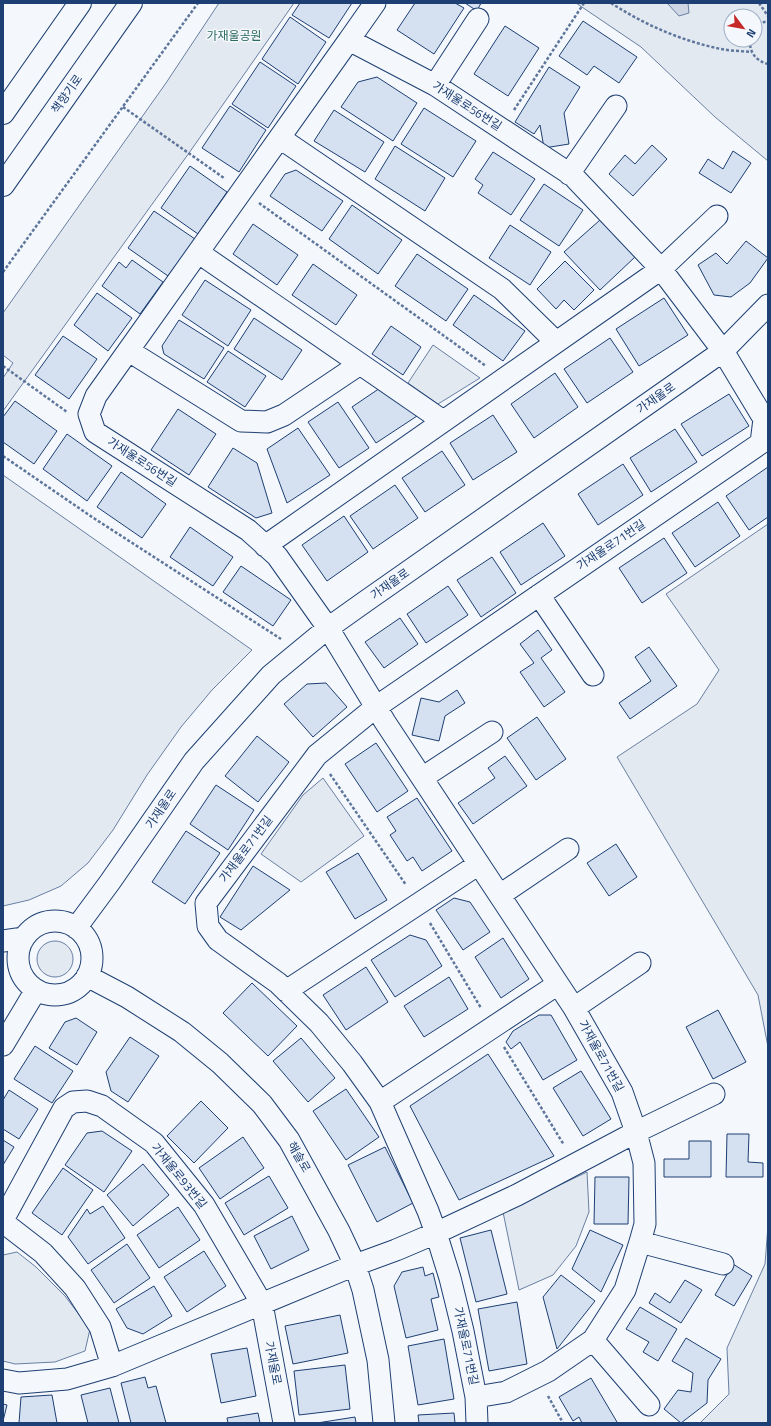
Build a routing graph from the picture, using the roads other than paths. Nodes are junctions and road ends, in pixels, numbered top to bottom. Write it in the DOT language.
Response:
graph roads {
  1 [pos="80,3"];
  2 [pos="131,3"];
  3 [pos="375,3"];
  4 [pos="478,19"];
  5 [pos="349,40"];
  6 [pos="435,85"];
  7 [pos="616,106"];
  8 [pos="3,113"];
  9 [pos="280,138"];
  10 [pos="569,174"];
  11 [pos="3,185"];
  12 [pos="717,216"];
  13 [pos="199,252"];
  14 [pos="661,269"];
  15 [pos="768,305"];
  16 [pos="556,342"];
  17 [pos="129,351"];
  18 [pos="723,351"];
  19 [pos="360,364"];
  20 [pos="444,421"];
  21 [pos="265,546"];
  22 [pos="539,595"];
  23 [pos="328,628"];
  24 [pos="593,675"];
  25 [pos="376,707"];
  26 [pos="492,732"];
  27 [pos="422,778"];
  28 [pos="568,849"];
  29 [pos="479,864"];
  30 [pos="500,895"];
  31 [pos="76,928"];
  32 [pos="24,938"];
  33 [pos="3,941"];
  34 [pos="3,944"];
  35 [pos="18,961"];
  36 [pos="640,963"];
  37 [pos="87,976"];
  38 [pos="558,984"];
  39 [pos="36,990"];
  40 [pos="286,992"];
  41 [pos="574,1008"];
  42 [pos="3,1045"];
  43 [pos="714,1094"];
  44 [pos="380,1102"];
  45 [pos="636,1132"];
  46 [pos="3,1221"];
  47 [pos="436,1233"];
  48 [pos="640,1242"];
  49 [pos="723,1264"];
  50 [pos="355,1265"];
  51 [pos="262,1304"];
  52 [pos="593,1340"];
  53 [pos="112,1366"];
  54 [pos="3,1380"];
  55 [pos="476,1397"];
  56 [pos="649,1405"];
  57 [pos="284,1423"];
  58 [pos="384,1423"];
  59 [pos="477,1423"];
  1 -- 8 [label="main road"];
  2 -- 11 [label="main road, 책향기로"];
  3 -- 5 [label="street"];
  4 -- 6 [label="street"];
  5 -- 6 [label="street, 가재울로56번길"];
  5 -- 9 [label="street, 가재울로56번길"];
  6 -- 10 [label="street, 가재울로56번길"];
  7 -- 10 [label="street"];
  9 -- 13 [label="street, 가재울로56번길"];
  9 -- 16 [label="street"];
  10 -- 14 [label="street, 가재울로56번길"];
  12 -- 14 [label="street"];
  13 -- 17 [label="street, 가재울로56번길"];
  13 -- 19 [label="street"];
  14 -- 16 [label="street"];
  14 -- 18 [label="street, 가재울로56번길"];
  15 -- 18 [label="street, 가재울로"];
  16 -- 20 [label="street"];
  17 -- 19 [label="street"];
  17 -- 21 [label="street, 가재울로56번길"];
  18 -- 22 [label="street, 가재울로71번길"];
  18 -- 23 [label="street, 가재울로"];
  19 -- 20 [label="street"];
  20 -- 21 [label="street"];
  21 -- 23 [label="street, 가재울로56번길"];
  22 -- 24 [label="street"];
  22 -- 25 [label="street, 가재울로71번길"];
  23 -- 25 [label="street, 가재울로71번길"];
  23 -- 31 [label="street, 가재울로"];
  25 -- 27 [label="street, 가재울로71번길"];
  25 -- 40 [label="street, 가재울로71번길"];
  26 -- 27 [label="street"];
  27 -- 29 [label="street, 가재울로71번길"];
  28 -- 30 [label="street"];
  29 -- 30 [label="street, 가재울로71번길"];
  29 -- 40 [label="street"];
  30 -- 38 [label="street, 가재울로71번길"];
  31 -- 32 [label="street"];
  31 -- 37 [label="street"];
  32 -- 33 [label="street"];
  32 -- 35 [label="street"];
  34 -- 35 [label="street"];
  35 -- 39 [label="street"];
  36 -- 41 [label="street"];
  37 -- 39 [label="street"];
  37 -- 50 [label="street, 해솔로"];
  38 -- 41 [label="street, 가재울로71번길"];
  38 -- 44 [label="street"];
  39 -- 42 [label="street"];
  40 -- 44 [label="street, 가재울로71번길"];
  41 -- 45 [label="street, 가재울로71번길"];
  43 -- 45 [label="street"];
  44 -- 47 [label="street, 가재울로71번길"];
  45 -- 47 [label="street"];
  45 -- 48 [label="street, 가재울로71번길"];
  46 -- 51 [label="street, 가재울로93번길"];
  46 -- 53 [label="street, 가재울로93번길"];
  47 -- 50 [label="street"];
  47 -- 55 [label="street, 가재울로71번길"];
  48 -- 49 [label="street"];
  48 -- 52 [label="street, 가재울로71번길"];
  50 -- 51 [label="street"];
  50 -- 58 [label="street, 해솔로"];
  51 -- 53 [label="street"];
  51 -- 57 [label="street, 가재울로"];
  52 -- 55 [label="street, 가재울로71번길"];
  52 -- 56 [label="street"];
  53 -- 54 [label="street"];
  55 -- 59 [label="street"];
}
